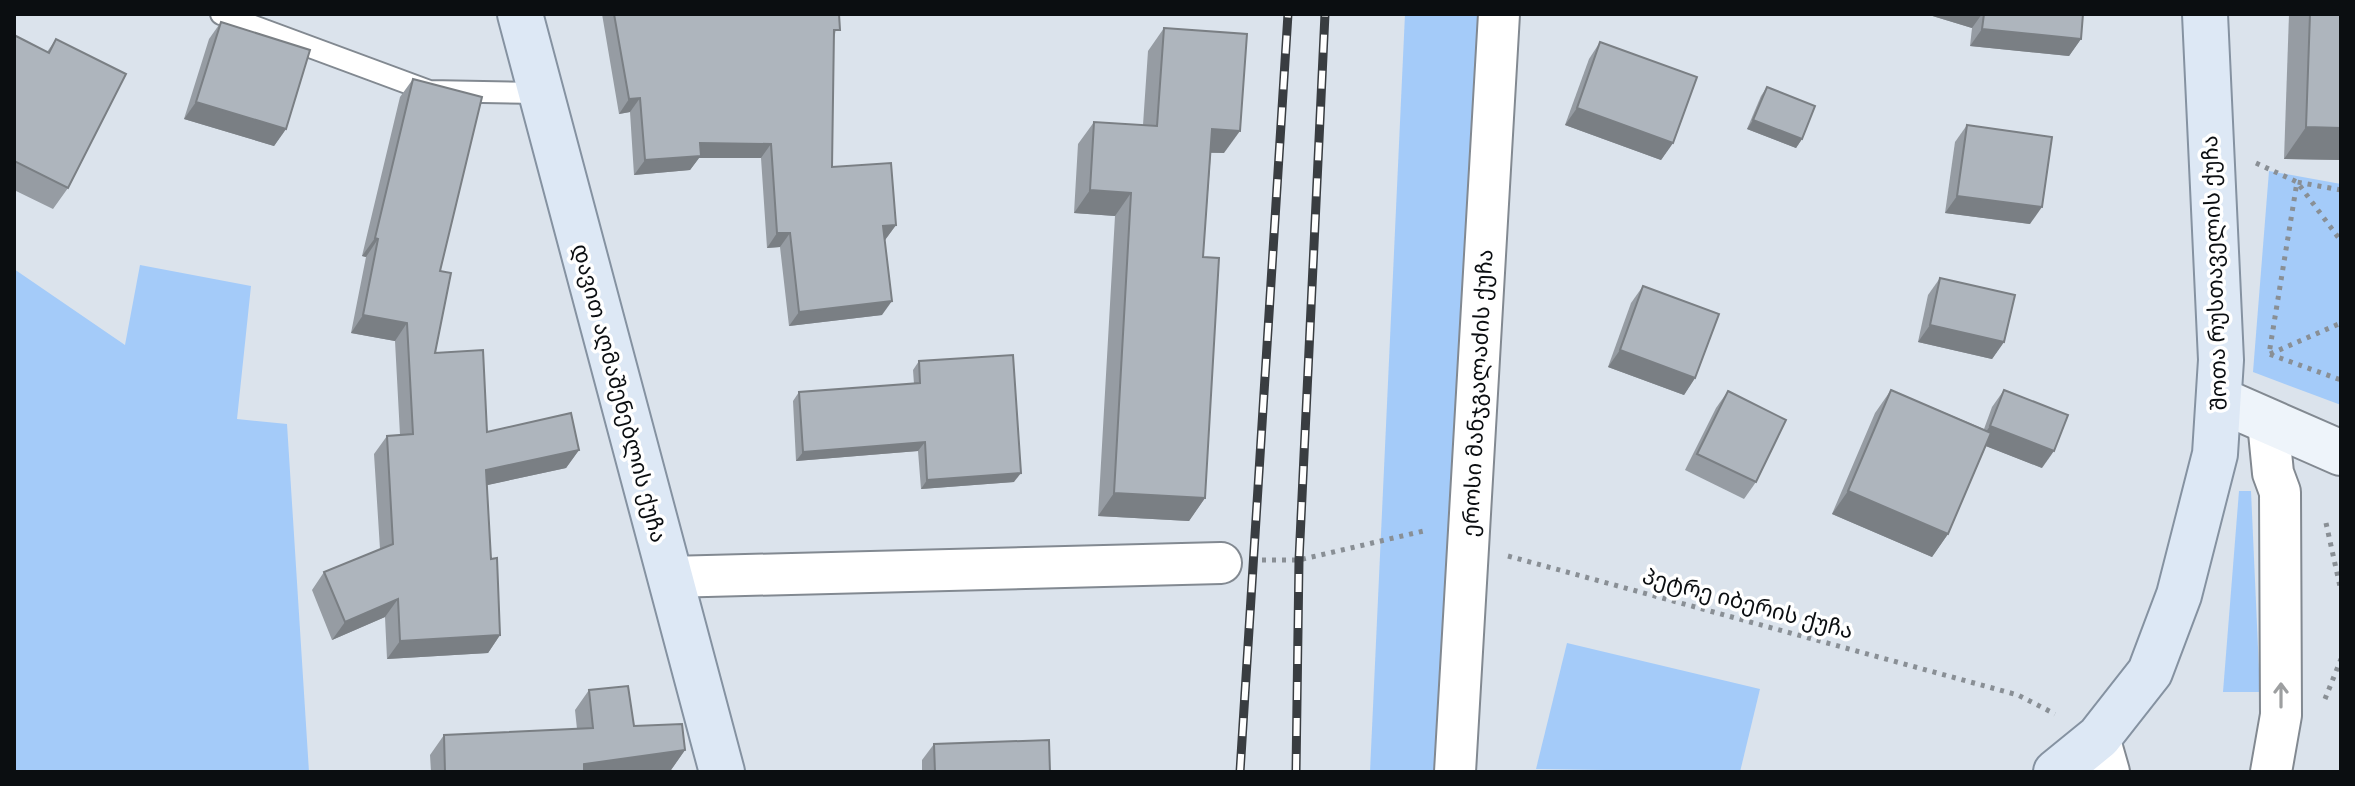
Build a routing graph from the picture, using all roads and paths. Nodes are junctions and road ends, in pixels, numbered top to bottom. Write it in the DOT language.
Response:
graph roads {
  1 [pos="221,14"];
  2 [pos="520,14"];
  3 [pos="1499,14"];
  4 [pos="2205,14"];
  5 [pos="541,93"];
  6 [pos="2251,161"];
  7 [pos="2297,182"];
  8 [pos="2341,190"];
  9 [pos="2341,241"];
  10 [pos="2341,323"];
  11 [pos="2259,352"];
  12 [pos="2269,354"];
  13 [pos="2341,380"];
  14 [pos="2220,400"];
  15 [pos="2268,422"];
  16 [pos="2341,453"];
  17 [pos="1468,540"];
  18 [pos="1221,563"];
  19 [pos="669,577"];
  20 [pos="2018,695"];
  21 [pos="2104,754"];
  22 [pos="722,772"];
  23 [pos="1455,772"];
  24 [pos="2056,772"];
  25 [pos="2271,772"];
  1 -- 5 [label="lane"];
  2 -- 5 [label="main road, დავით აღმაშენებლის ქუჩა"];
  3 -- 17 [label="street, ეროსი მანჯგალაძის ქუჩა"];
  4 -- 14 [label="main road, შოთა რუსთაველის ქუჩა"];
  5 -- 19 [label="main road, დავით აღმაშენებლის ქუჩა"];
  6 -- 7 [label="path"];
  7 -- 8 [label="path"];
  7 -- 9 [label="path"];
  7 -- 12 [label="path"];
  10 -- 12 [label="path"];
  11 -- 12 [label="path"];
  12 -- 13 [label="path"];
  14 -- 15 [label="street"];
  14 -- 21 [label="main road, შოთა რუსთაველის ქუჩა"];
  15 -- 16 [label="street"];
  25 -- 15 [label="street, one-way"];
  17 -- 18 [label="path, პეტრე იბერის ქუჩა"];
  17 -- 20 [label="path, პეტრე იბერის ქუჩა"];
  17 -- 23 [label="street, ეროსი მანჯგალაძის ქუჩა"];
  18 -- 19 [label="street"];
  19 -- 22 [label="main road, დავით აღმაშენებლის ქუჩა"];
  21 -- 24 [label="main road, შოთა რუსთაველის ქუჩა"];
}
